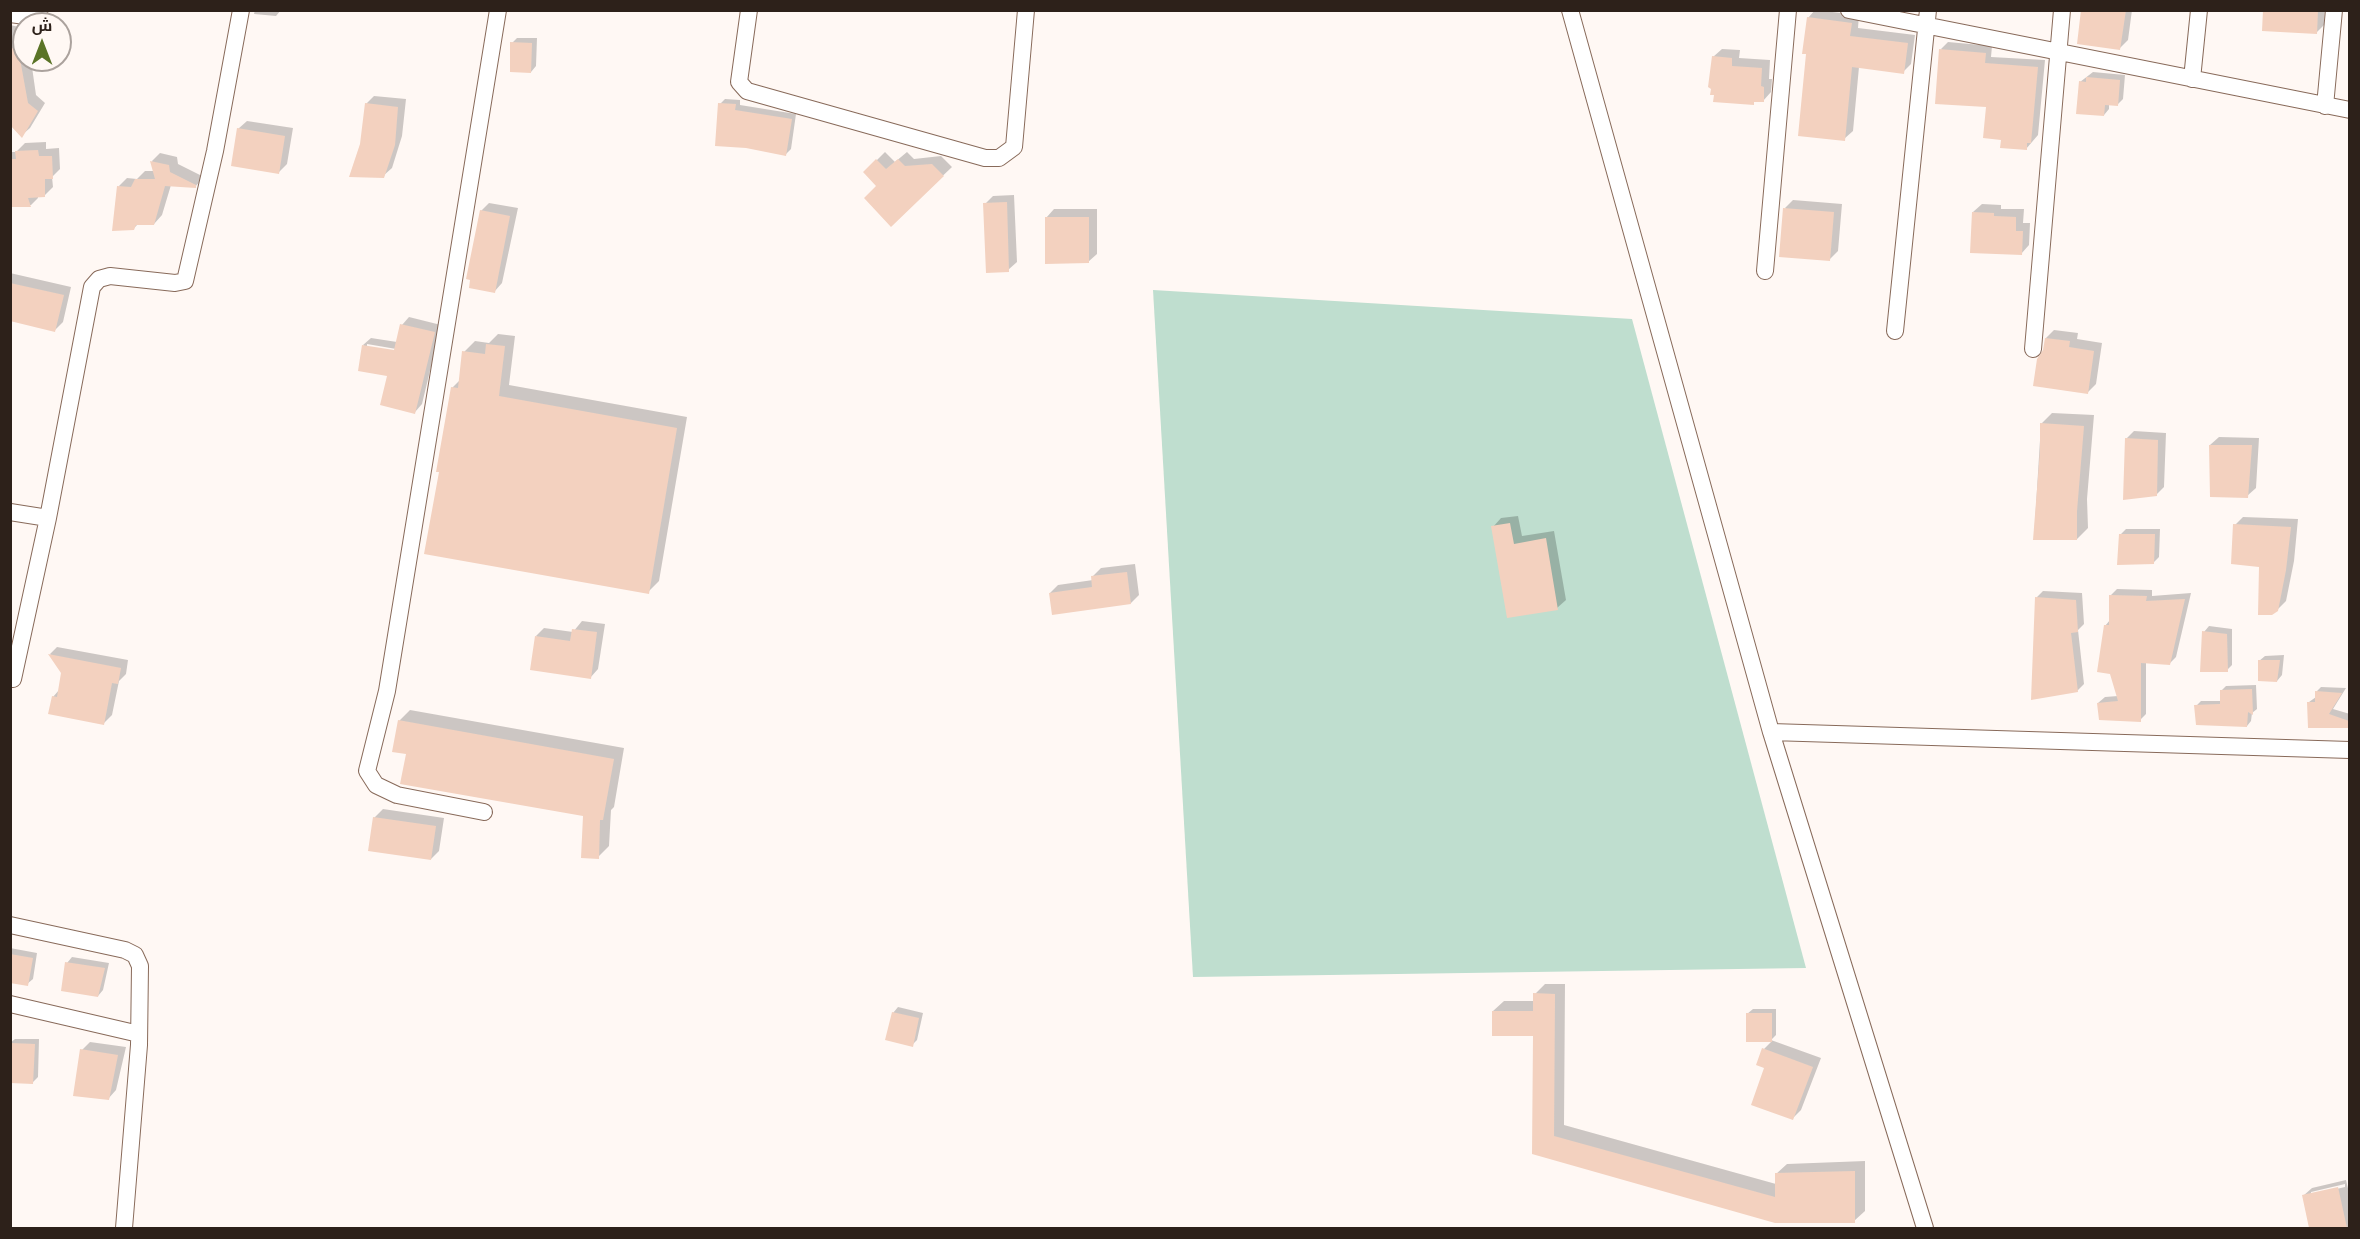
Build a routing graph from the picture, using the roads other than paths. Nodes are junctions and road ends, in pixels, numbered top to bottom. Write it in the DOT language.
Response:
graph roads {
  1 [pos="241,10"];
  2 [pos="498,10"];
  3 [pos="749,10"];
  4 [pos="1026,10"];
  5 [pos="1570,10"];
  6 [pos="1788,10"];
  7 [pos="1849,10"];
  8 [pos="2062,10"];
  9 [pos="2199,10"];
  10 [pos="2334,10"];
  11 [pos="1928,18"];
  12 [pos="2057,52"];
  13 [pos="2192,79"];
  14 [pos="2325,106"];
  15 [pos="2349,110"];
  16 [pos="1765,271"];
  17 [pos="1895,331"];
  18 [pos="2033,349"];
  19 [pos="10,512"];
  20 [pos="48,518"];
  21 [pos="13,679"];
  22 [pos="1771,732"];
  23 [pos="2349,750"];
  24 [pos="484,812"];
  25 [pos="10,926"];
  26 [pos="10,1004"];
  27 [pos="139,1034"];
  28 [pos="124,1228"];
  29 [pos="1925,1228"];
  1 -- 20 [label="street"];
  2 -- 24 [label="street"];
  3 -- 4 [label="street"];
  5 -- 22 [label="street"];
  6 -- 16 [label="street"];
  7 -- 11 [label="street"];
  8 -- 12 [label="street"];
  9 -- 13 [label="street"];
  10 -- 14 [label="street"];
  11 -- 12 [label="street"];
  11 -- 17 [label="street"];
  12 -- 13 [label="street"];
  12 -- 18 [label="street"];
  13 -- 14 [label="street"];
  14 -- 15 [label="street"];
  19 -- 20 [label="street"];
  20 -- 21 [label="street"];
  22 -- 23 [label="street"];
  22 -- 29 [label="street"];
  25 -- 27 [label="street"];
  26 -- 27 [label="street"];
  27 -- 28 [label="street"];
}
